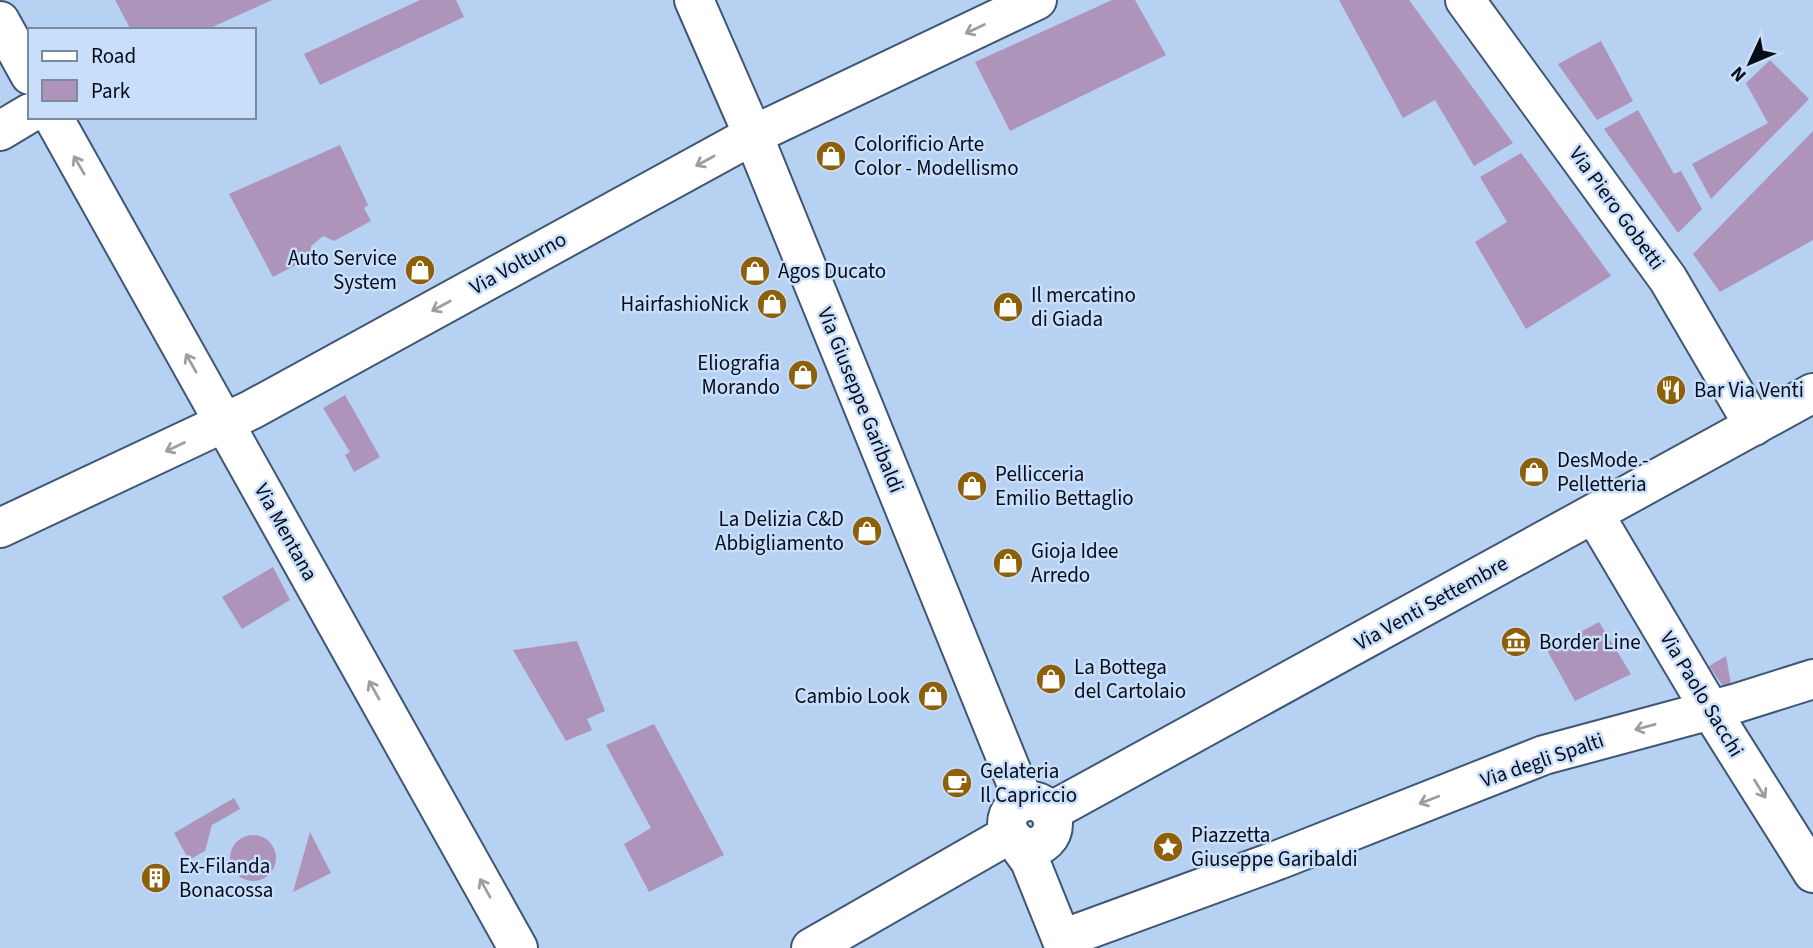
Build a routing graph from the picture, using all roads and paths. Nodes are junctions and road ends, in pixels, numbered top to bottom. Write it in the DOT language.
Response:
graph roads {
  1 [pos="694,0"];
  2 [pos="1037,0"];
  3 [pos="1465,0"];
  4 [pos="0,21"];
  5 [pos="28,71"];
  6 [pos="28,114"];
  7 [pos="54,119"];
  8 [pos="0,131"];
  9 [pos="753,135"];
  10 [pos="1813,393"];
  11 [pos="225,423"];
  12 [pos="1754,426"];
  13 [pos="1594,514"];
  14 [pos="0,528"];
  15 [pos="1813,679"];
  16 [pos="1711,710"];
  17 [pos="1030,825"];
  18 [pos="1813,873"];
  19 [pos="1061,938"];
  20 [pos="518,948"];
  21 [pos="811,948"];
  1 -- 9 [label="street, Via Giuseppe Garibaldi"];
  2 -- 9 [label="street, Via Volturno, one-way"];
  3 -- 12 [label="street, Via Piero Gobetti"];
  4 -- 5 [label="street"];
  6 -- 8 [label="street"];
  11 -- 7 [label="street, Via Mentana, one-way"];
  9 -- 11 [label="street, Via Volturno, one-way"];
  9 -- 17 [label="street, Via Giuseppe Garibaldi"];
  10 -- 12 [label="street, Via Venti Settembre"];
  11 -- 14 [label="street, Via Volturno, one-way"];
  20 -- 11 [label="street, Via Mentana, one-way"];
  12 -- 13 [label="street, Via Venti Settembre"];
  13 -- 16 [label="street, Via Paolo Sacchi"];
  13 -- 17 [label="street, Via Venti Settembre"];
  15 -- 16 [label="street, Via degli Spalti"];
  16 -- 18 [label="street, Via Paolo Sacchi, one-way"];
  16 -- 19 [label="street, Via degli Spalti, one-way"];
  17 -- 19 [label="street, Via Giuseppe Garibaldi"];
  17 -- 21 [label="street, Via Venti Settembre"];
}
